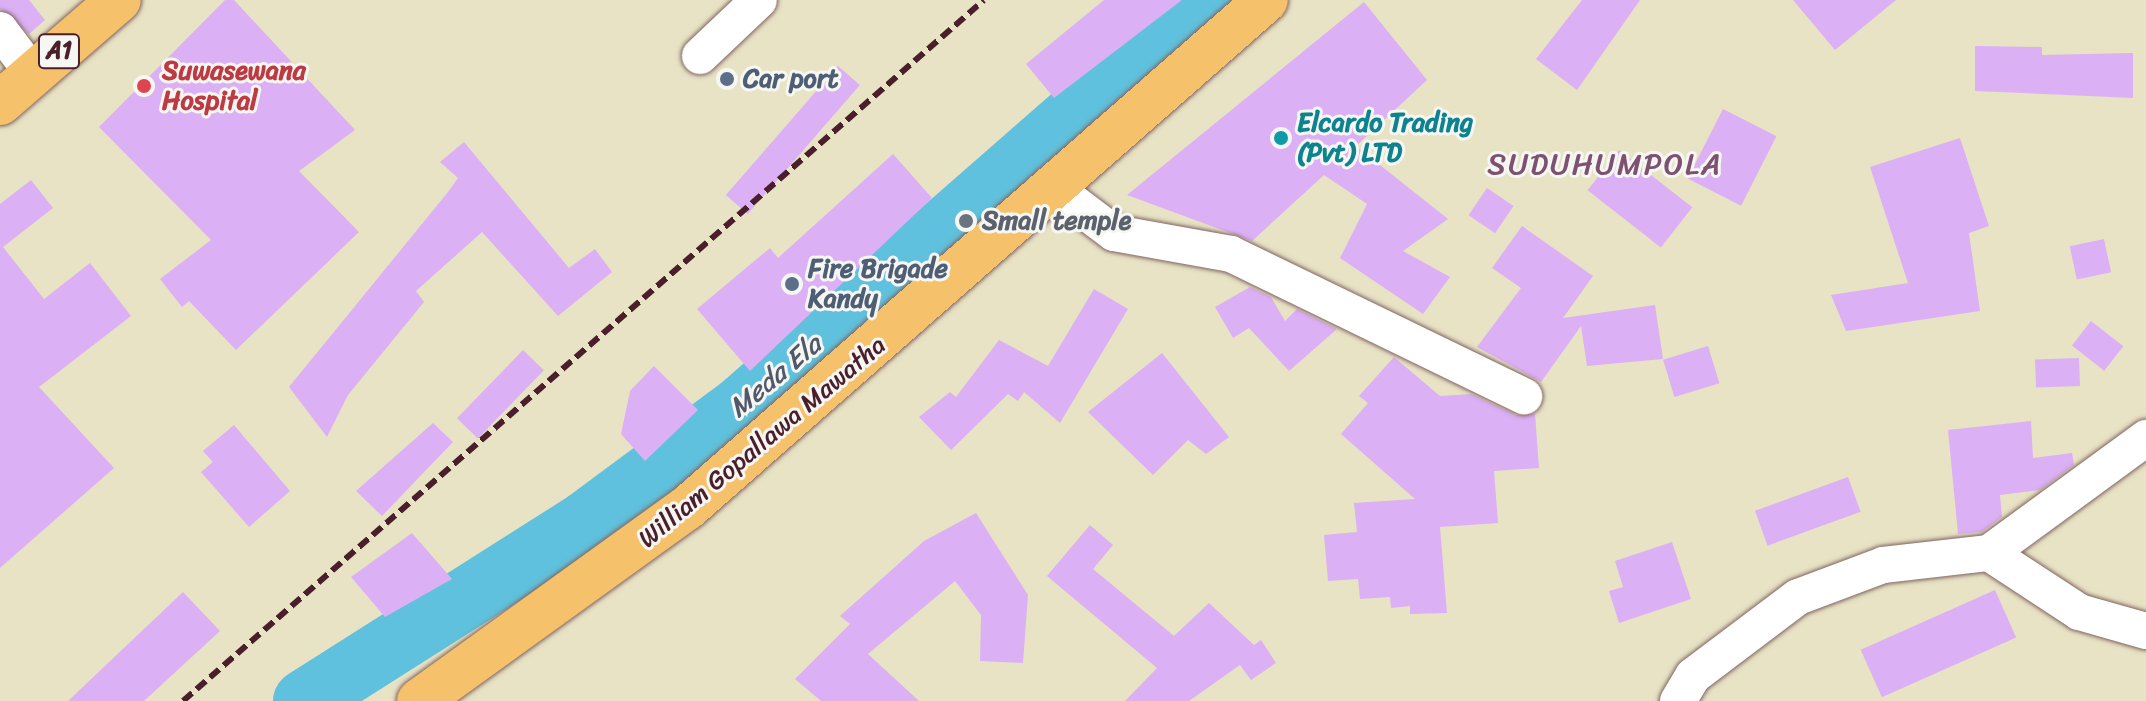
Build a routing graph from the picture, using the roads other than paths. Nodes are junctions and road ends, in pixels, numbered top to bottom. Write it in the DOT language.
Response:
graph roads {
  1 [pos="119,0"];
  2 [pos="759,0"];
  3 [pos="1266,0"];
  4 [pos="0,30"];
  5 [pos="700,56"];
  6 [pos="33,74"];
  7 [pos="0,103"];
  8 [pos="1054,188"];
  9 [pos="1524,396"];
  10 [pos="2146,438"];
  11 [pos="1989,553"];
  12 [pos="2146,631"];
  13 [pos="419,701"];
  14 [pos="1678,701"];
  1 -- 6 [label="main road, A1"];
  2 -- 5 [label="street"];
  3 -- 8 [label="main road, William Gopallawa Mawatha"];
  4 -- 6 [label="street"];
  6 -- 7 [label="main road, A1"];
  8 -- 9 [label="street"];
  8 -- 13 [label="main road, William Gopallawa Mawatha"];
  10 -- 11 [label="street"];
  11 -- 12 [label="street"];
  11 -- 14 [label="street"];
}
